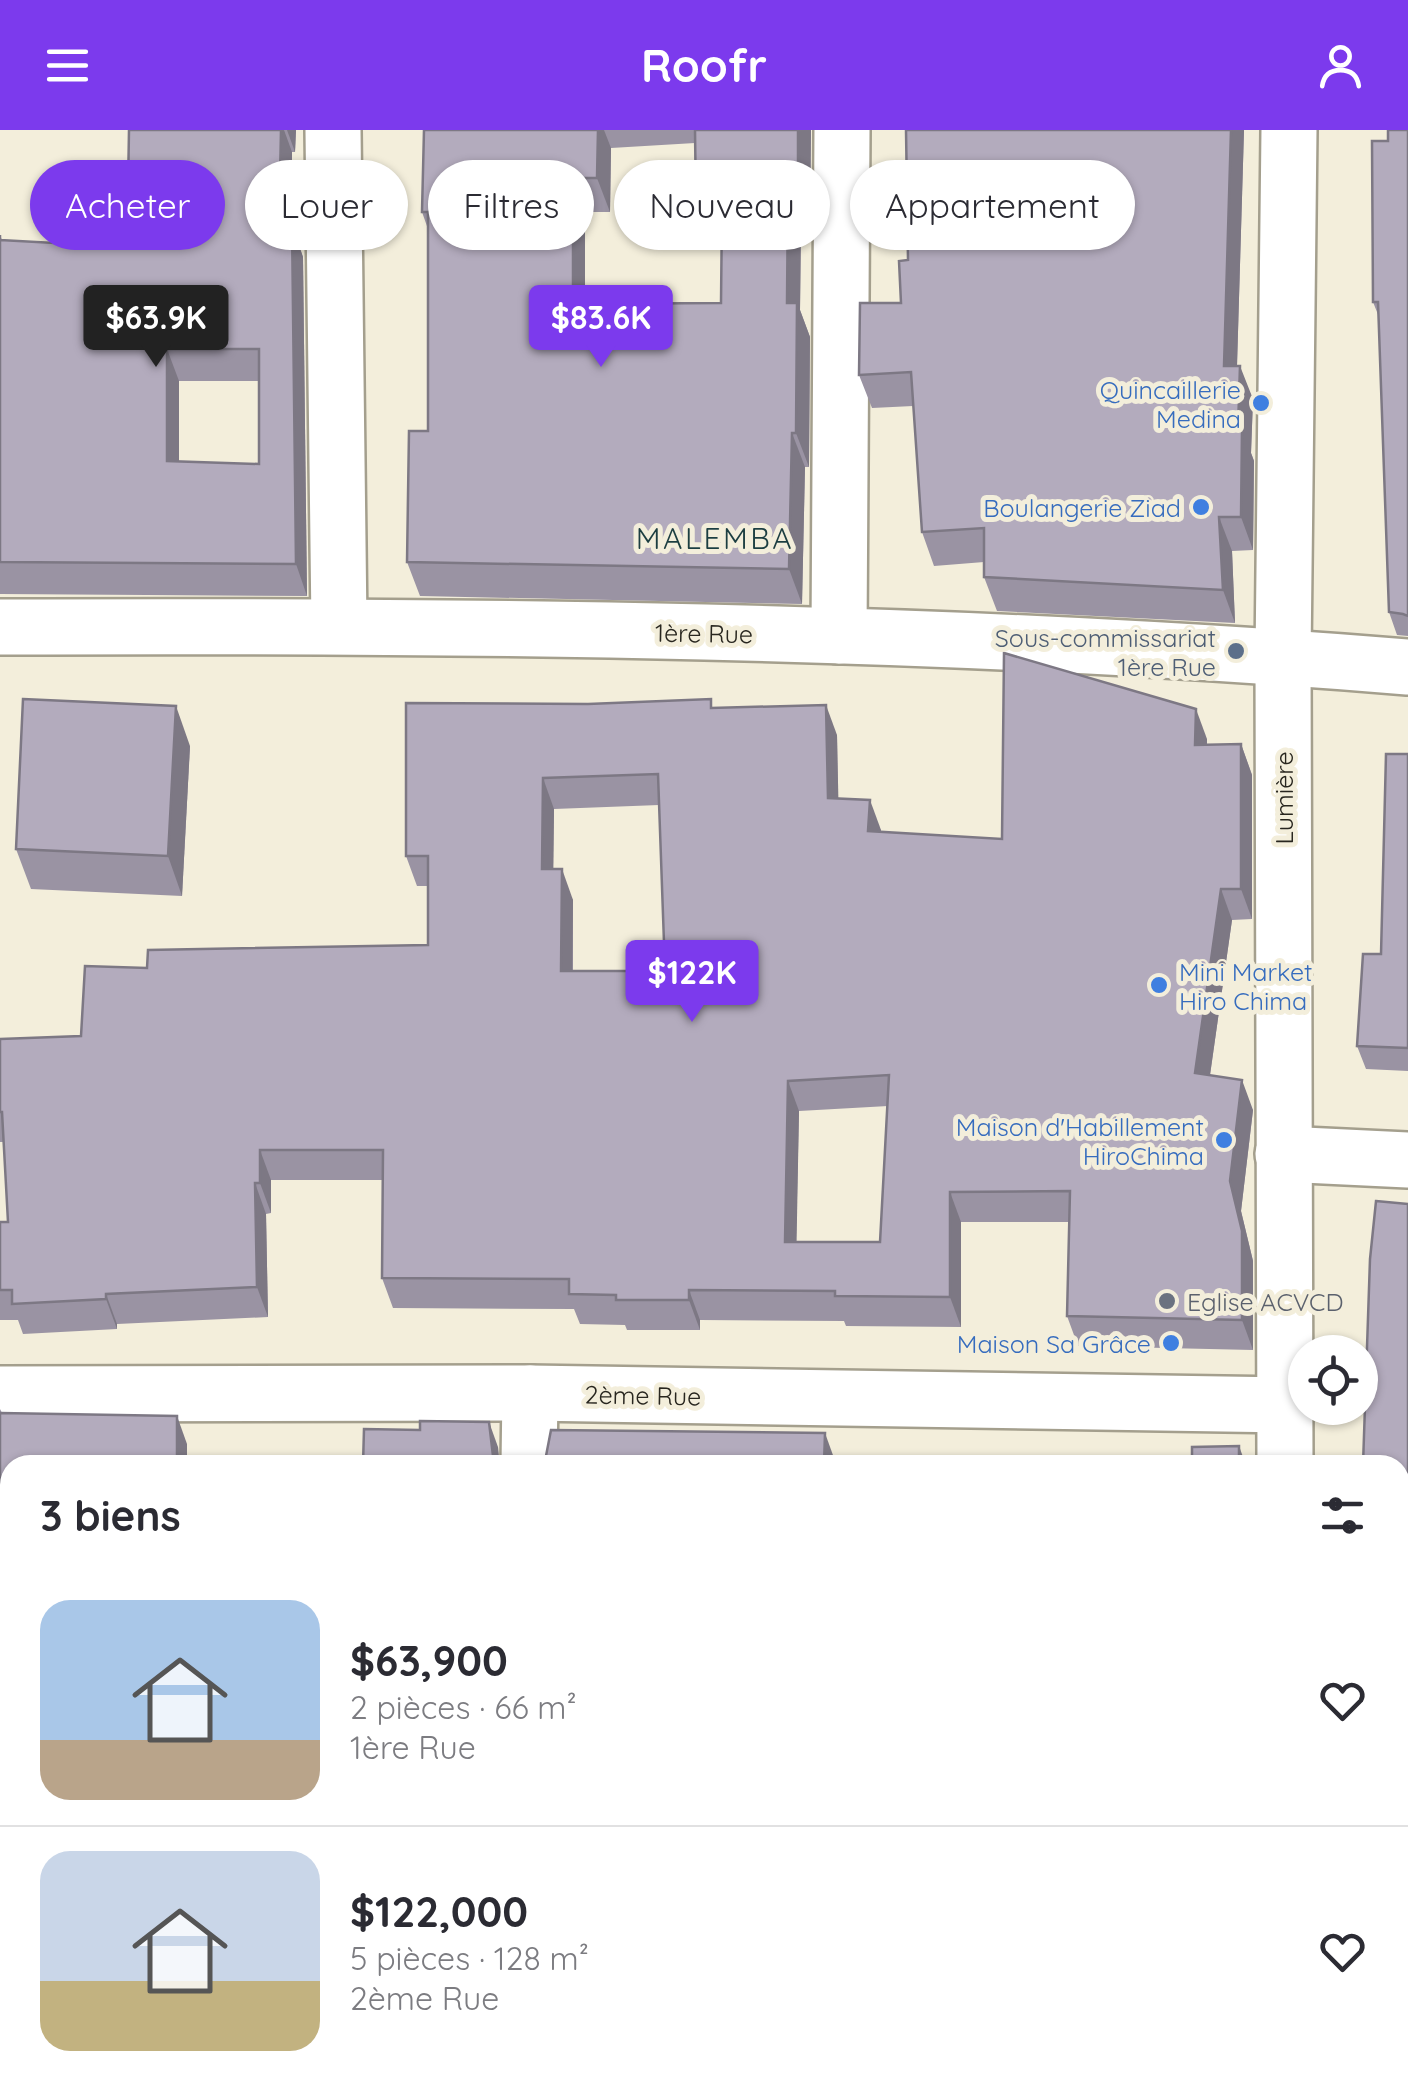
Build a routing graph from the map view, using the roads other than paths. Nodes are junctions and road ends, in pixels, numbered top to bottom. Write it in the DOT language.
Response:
graph roads {
  1 [pos="334,130"];
  2 [pos="842,130"];
  3 [pos="1289,130"];
  4 [pos="339,626"];
  5 [pos="0,628"];
  6 [pos="839,636"];
  7 [pos="1283,657"];
  8 [pos="1408,667"];
  9 [pos="1282,1154"];
  10 [pos="1408,1160"];
  11 [pos="530,1393"];
  12 [pos="0,1394"];
  13 [pos="1287,1405"];
  14 [pos="529,1455"];
  15 [pos="1284,1455"];
  1 -- 4 [label="street"];
  2 -- 6 [label="street"];
  3 -- 7 [label="street, Lumière"];
  4 -- 5 [label="street, 1ère Rue"];
  4 -- 6 [label="street, 1ère Rue"];
  6 -- 7 [label="street, 1ère Rue"];
  7 -- 8 [label="street, 1ère Rue"];
  7 -- 9 [label="street, Lumière"];
  9 -- 10 [label="street"];
  9 -- 13 [label="street, Lumière"];
  11 -- 12 [label="street, 2ème Rue"];
  11 -- 13 [label="street, 2ème Rue"];
  11 -- 14 [label="street"];
  13 -- 15 [label="street, Lumière"];
}
